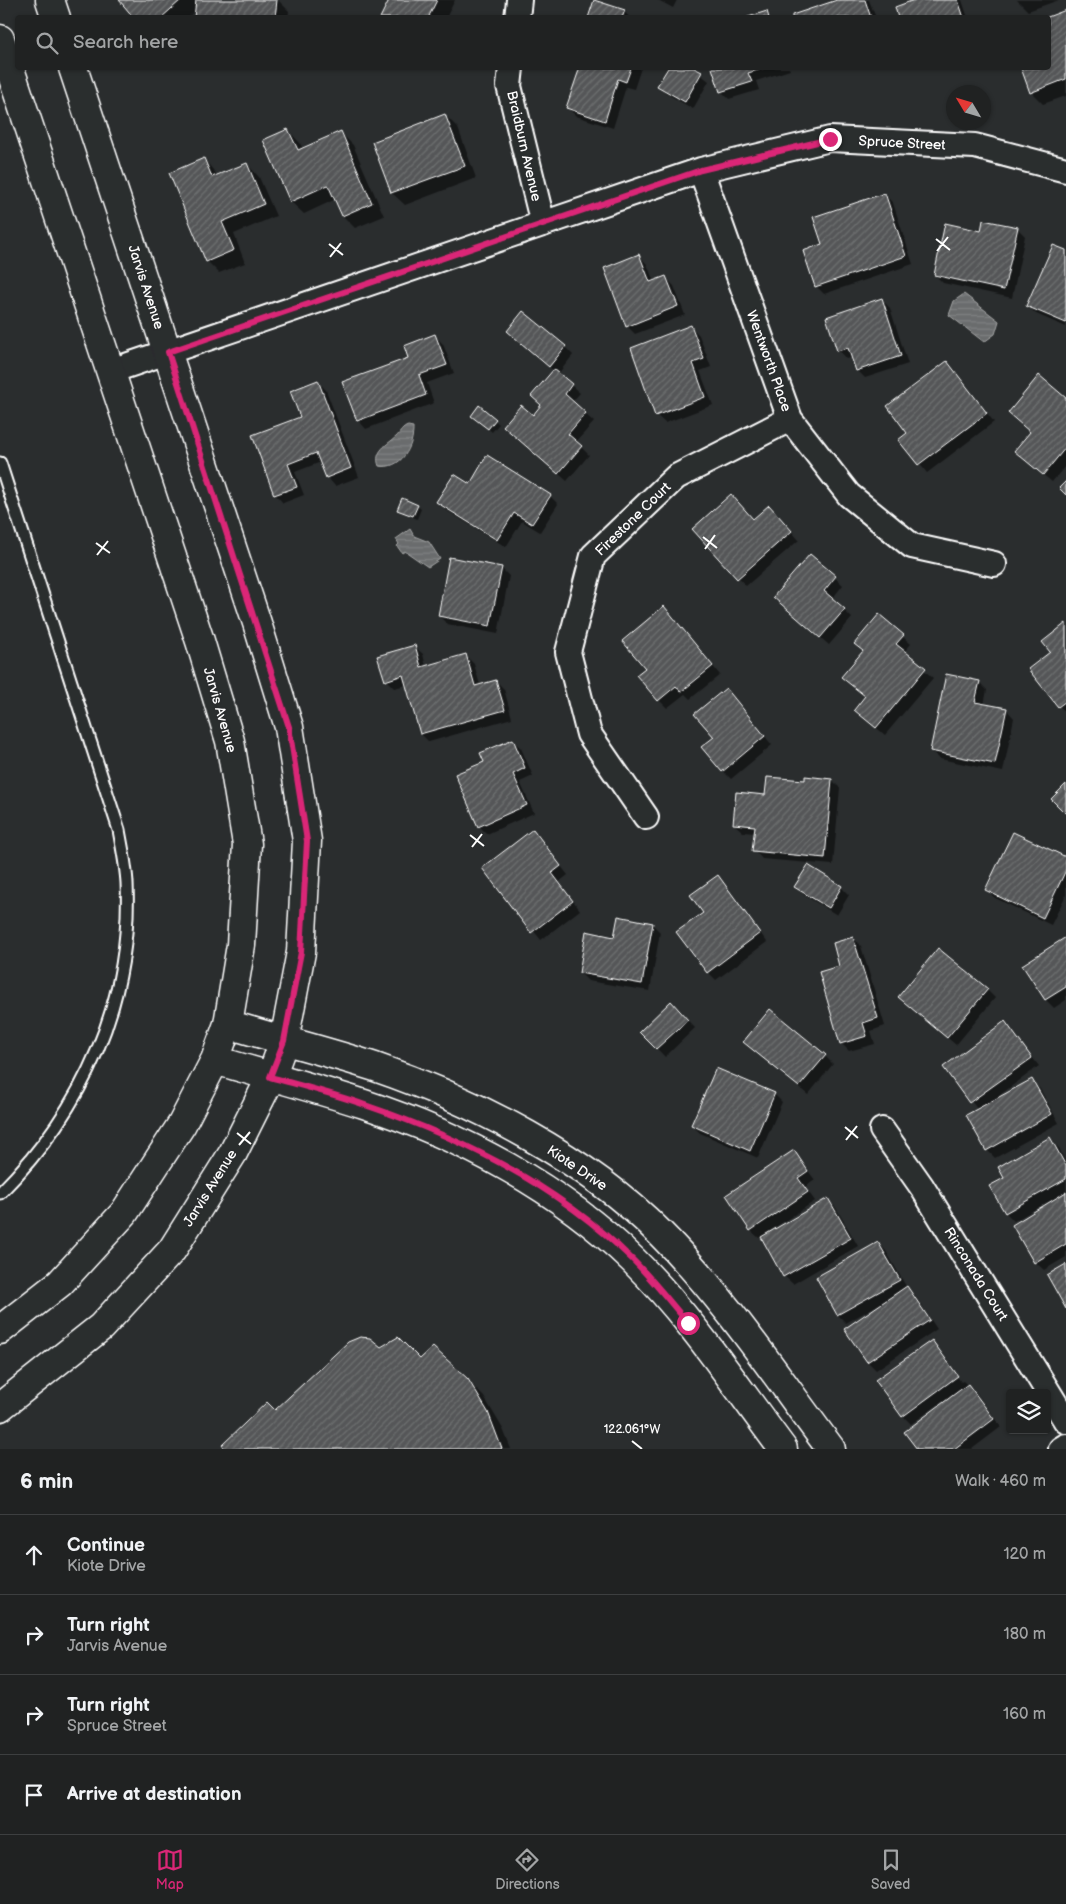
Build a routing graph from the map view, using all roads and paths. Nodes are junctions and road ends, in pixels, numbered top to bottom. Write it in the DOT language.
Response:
graph roads {
  1 [pos="50,0"];
  2 [pos="519,0"];
  3 [pos="55,15"];
  4 [pos="517,15"];
  5 [pos="0,39"];
  6 [pos="74,70"];
  7 [pos="511,70"];
  8 [pos="701,170"];
  9 [pos="1066,170"];
  10 [pos="542,224"];
  11 [pos="168,352"];
  12 [pos="111,371"];
  13 [pos="790,419"];
  14 [pos="0,464"];
  15 [pos="994,564"];
  16 [pos="646,817"];
  17 [pos="228,1024"];
  18 [pos="284,1041"];
  19 [pos="215,1060"];
  20 [pos="270,1077"];
  21 [pos="882,1130"];
  22 [pos="0,1193"];
  23 [pos="0,1330"];
  24 [pos="0,1407"];
  25 [pos="1066,1421"];
  26 [pos="1066,1446"];
  27 [pos="783,1449"];
  28 [pos="831,1449"];
  29 [pos="1062,1449"];
  1 -- 3 [label="main road"];
  2 -- 4 [label="street"];
  5 -- 12 [label="main road, Jarvis Avenue"];
  6 -- 11 [label="main road, Jarvis Avenue"];
  7 -- 10 [label="street, Braidburn Avenue"];
  8 -- 9 [label="street, Spruce Street"];
  8 -- 10 [label="street, Spruce Street"];
  8 -- 13 [label="street, Wentworth Place"];
  10 -- 11 [label="street, Spruce Street"];
  11 -- 12 [label="street, Spruce Street"];
  11 -- 18 [label="main road, Jarvis Avenue"];
  12 -- 17 [label="main road, Jarvis Avenue"];
  13 -- 15 [label="street, Wentworth Place"];
  13 -- 16 [label="street, Firestone Court"];
  14 -- 22 [label="lane"];
  17 -- 18 [label="main road, Kiote Drive"];
  17 -- 19 [label="main road, Jarvis Avenue"];
  18 -- 20 [label="main road, Jarvis Avenue"];
  18 -- 28 [label="main road, Kiote Drive"];
  19 -- 20 [label="main road"];
  19 -- 23 [label="main road, Jarvis Avenue"];
  20 -- 24 [label="main road, Jarvis Avenue"];
  20 -- 27 [label="main road"];
  21 -- 25 [label="street, Rinconada Court"];
  26 -- 29 [label="street"];
}
